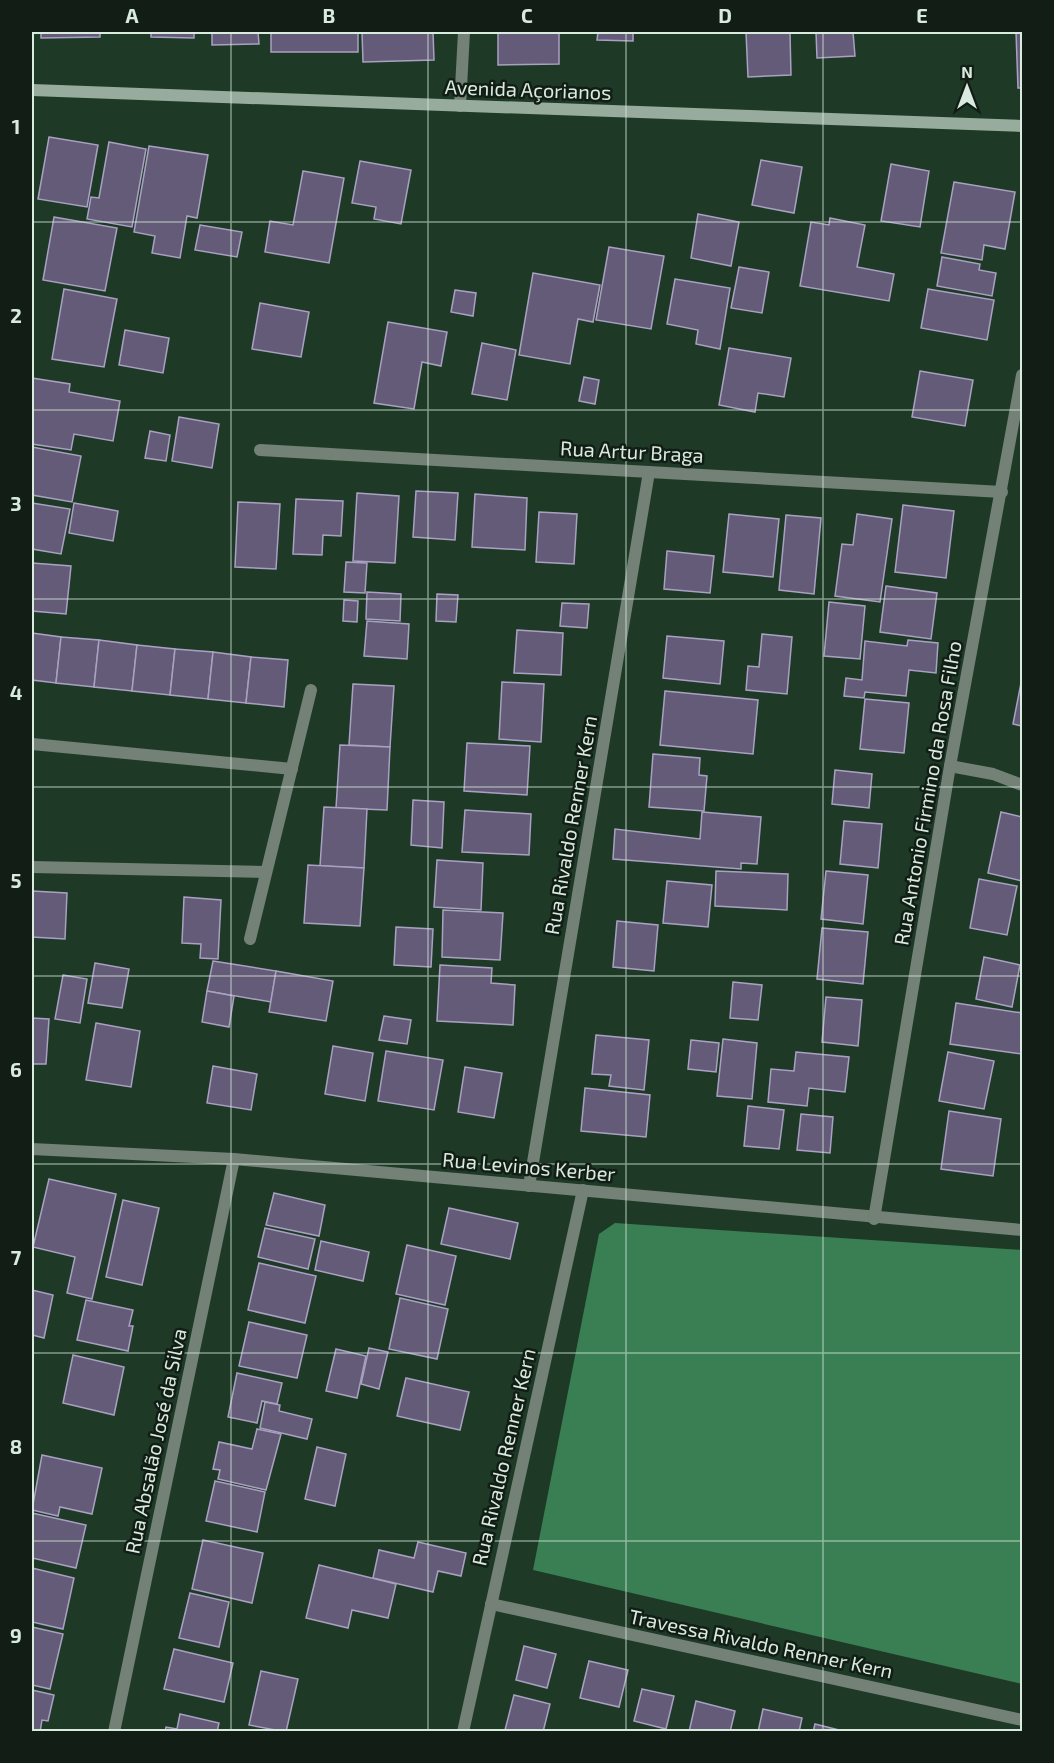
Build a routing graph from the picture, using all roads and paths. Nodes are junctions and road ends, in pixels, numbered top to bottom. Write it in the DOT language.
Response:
graph roads {
  1 [pos="464,32"];
  2 [pos="32,90"];
  3 [pos="460,106"];
  4 [pos="1023,126"];
  5 [pos="1023,375"];
  6 [pos="260,450"];
  7 [pos="649,472"];
  8 [pos="1002,492"];
  9 [pos="311,690"];
  10 [pos="32,744"];
  11 [pos="950,766"];
  12 [pos="292,769"];
  13 [pos="1023,785"];
  14 [pos="32,867"];
  15 [pos="266,872"];
  16 [pos="250,939"];
  17 [pos="32,1149"];
  18 [pos="234,1159"];
  19 [pos="529,1185"];
  20 [pos="583,1190"];
  21 [pos="874,1219"];
  22 [pos="1023,1230"];
  23 [pos="491,1604"];
  24 [pos="1023,1720"];
  25 [pos="114,1731"];
  26 [pos="463,1731"];
  1 -- 3 [label="street"];
  2 -- 3 [label="street, Avenida Açorianos"];
  3 -- 4 [label="street, Avenida Açorianos"];
  5 -- 8 [label="street, Rua Antonio Firmino da Rosa Filho"];
  6 -- 7 [label="street, Rua Artur Braga"];
  7 -- 8 [label="street, Rua Artur Braga"];
  7 -- 19 [label="street, Rua Rivaldo Renner Kern"];
  8 -- 11 [label="street, Rua Antonio Firmino da Rosa Filho"];
  9 -- 12 [label="street"];
  10 -- 12 [label="street"];
  11 -- 13 [label="street"];
  11 -- 21 [label="street, Rua Antonio Firmino da Rosa Filho"];
  12 -- 15 [label="street"];
  14 -- 15 [label="street"];
  15 -- 16 [label="street"];
  17 -- 18 [label="street, Rua Levinos Kerber"];
  18 -- 19 [label="street, Rua Levinos Kerber"];
  18 -- 25 [label="street, Rua Absalão José da Silva"];
  19 -- 20 [label="street, Rua Levinos Kerber"];
  20 -- 21 [label="street, Rua Levinos Kerber"];
  20 -- 23 [label="street, Rua Rivaldo Renner Kern"];
  21 -- 22 [label="street, Rua Levinos Kerber"];
  23 -- 24 [label="street, Travessa Rivaldo Renner Kern"];
  23 -- 26 [label="street, Rua Rivaldo Renner Kern"];
}
